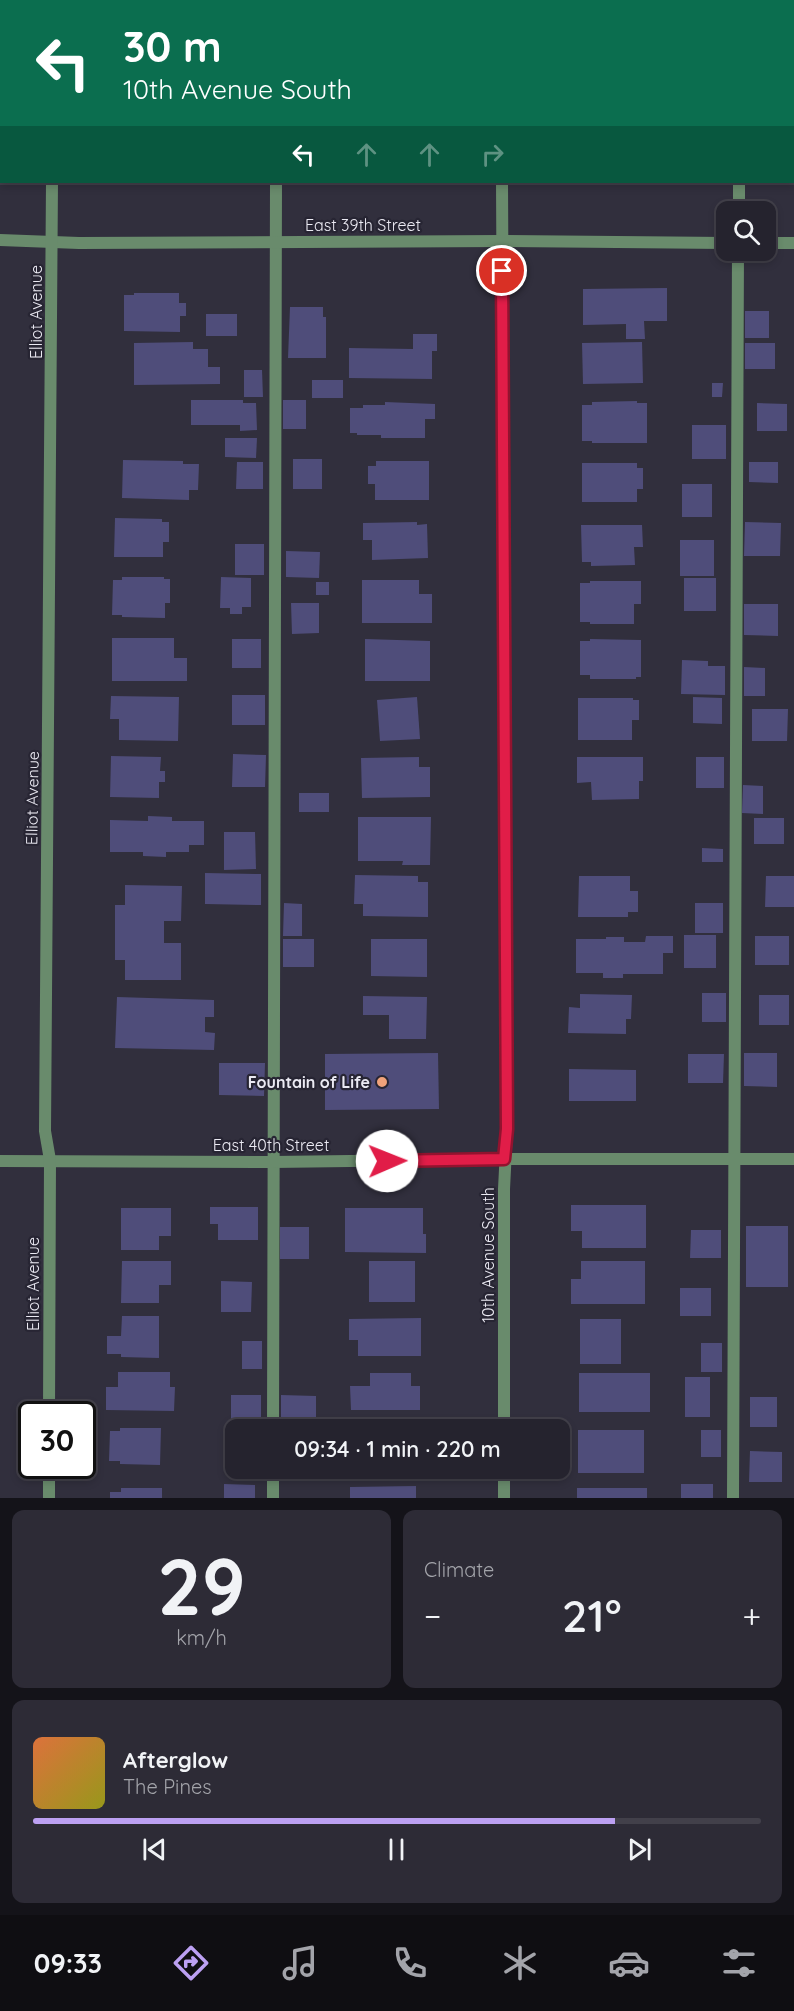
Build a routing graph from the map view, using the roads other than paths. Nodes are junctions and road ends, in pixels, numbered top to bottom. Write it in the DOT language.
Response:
graph roads {
  1 [pos="52,183"];
  2 [pos="276,183"];
  3 [pos="502,183"];
  4 [pos="739,183"];
  5 [pos="739,201"];
  6 [pos="0,240"];
  7 [pos="52,241"];
  8 [pos="502,241"];
  9 [pos="276,242"];
  10 [pos="716,243"];
  11 [pos="776,243"];
  12 [pos="794,243"];
  13 [pos="738,261"];
  14 [pos="504,1159"];
  15 [pos="735,1159"];
  16 [pos="794,1159"];
  17 [pos="50,1160"];
  18 [pos="0,1161"];
  19 [pos="273,1162"];
  20 [pos="49,1401"];
  21 [pos="273,1419"];
  22 [pos="504,1419"];
  23 [pos="49,1479"];
  24 [pos="273,1479"];
  25 [pos="504,1479"];
  26 [pos="49,1498"];
  27 [pos="273,1498"];
  28 [pos="504,1498"];
  29 [pos="733,1498"];
  1 -- 7 [label="street, Elliot Avenue"];
  2 -- 9 [label="street"];
  3 -- 8 [label="street, 10th Avenue South"];
  4 -- 5 [label="street"];
  6 -- 7 [label="street, East 39th Street"];
  7 -- 9 [label="street, East 39th Street"];
  7 -- 17 [label="street, Elliot Avenue"];
  8 -- 9 [label="street, East 39th Street"];
  8 -- 10 [label="street, East 39th Street"];
  8 -- 14 [label="street, 10th Avenue South"];
  9 -- 19 [label="street"];
  11 -- 12 [label="street"];
  13 -- 15 [label="street"];
  14 -- 15 [label="street, East 40th Street"];
  14 -- 19 [label="street, East 40th Street"];
  14 -- 22 [label="street, 10th Avenue South"];
  15 -- 16 [label="street, East 40th Street"];
  15 -- 29 [label="street"];
  17 -- 18 [label="street, East 40th Street"];
  17 -- 19 [label="street, East 40th Street"];
  17 -- 20 [label="street, Elliot Avenue"];
  19 -- 21 [label="street"];
  23 -- 26 [label="street"];
  24 -- 27 [label="street"];
  25 -- 28 [label="street"];
}
